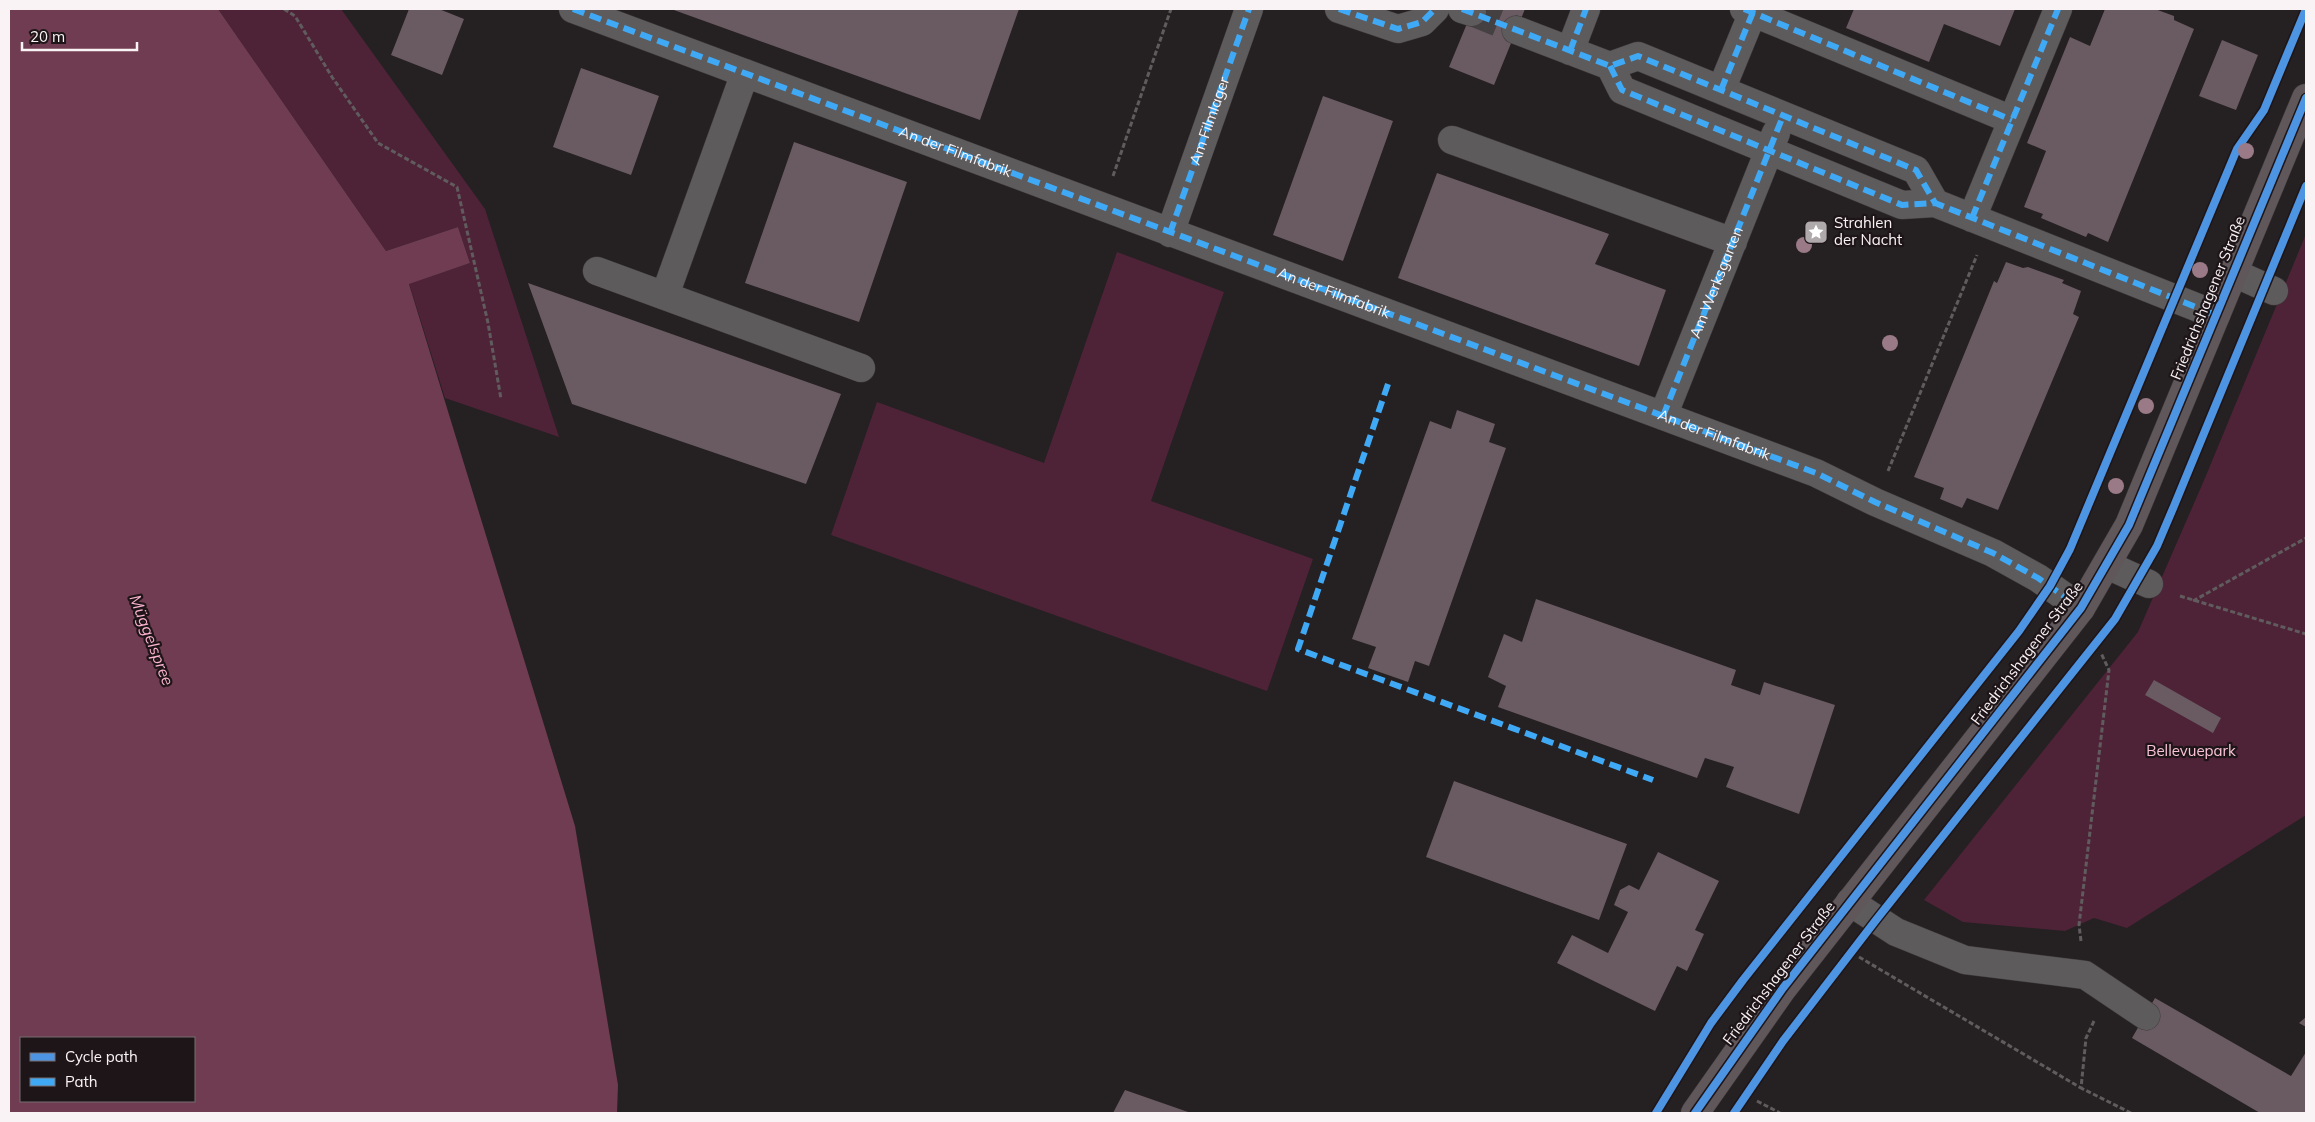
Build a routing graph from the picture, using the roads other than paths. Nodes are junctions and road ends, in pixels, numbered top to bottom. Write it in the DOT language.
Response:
graph roads {
  1 [pos="573,9"];
  2 [pos="1249,9"];
  3 [pos="1339,9"];
  4 [pos="1435,9"];
  5 [pos="1586,9"];
  6 [pos="2058,9"];
  7 [pos="1748,11"];
  8 [pos="1516,30"];
  9 [pos="1570,51"];
  10 [pos="1610,66"];
  11 [pos="745,73"];
  12 [pos="1721,90"];
  13 [pos="2306,98"];
  14 [pos="1783,116"];
  15 [pos="2012,120"];
  16 [pos="1452,140"];
  17 [pos="1770,150"];
  18 [pos="1935,203"];
  19 [pos="1981,221"];
  20 [pos="1170,233"];
  21 [pos="1733,242"];
  22 [pos="597,271"];
  23 [pos="2234,272"];
  24 [pos="2274,291"];
  25 [pos="665,295"];
  26 [pos="2216,315"];
  27 [pos="861,368"];
  28 [pos="1663,416"];
  29 [pos="2107,565"];
  30 [pos="2149,584"];
  31 [pos="2082,608"];
  32 [pos="1850,902"];
  33 [pos="2146,1016"];
  34 [pos="1701,1111"];
  1 -- 11 [label="street, An der Filmfabrik"];
  2 -- 20 [label="street, Am Filmlager"];
  3 -- 4 [label="street"];
  5 -- 9 [label="street"];
  6 -- 15 [label="street"];
  7 -- 12 [label="street"];
  7 -- 15 [label="street"];
  8 -- 9 [label="street"];
  9 -- 10 [label="street"];
  10 -- 12 [label="street"];
  10 -- 17 [label="street"];
  11 -- 20 [label="street, An der Filmfabrik"];
  11 -- 25 [label="street"];
  12 -- 14 [label="street"];
  13 -- 23 [label="main road, Friedrichshagener Straße"];
  14 -- 17 [label="street, Am Werksgarten"];
  14 -- 18 [label="street"];
  15 -- 19 [label="street"];
  16 -- 21 [label="street"];
  17 -- 18 [label="street"];
  17 -- 21 [label="street, Am Werksgarten"];
  18 -- 19 [label="street"];
  19 -- 26 [label="street"];
  20 -- 28 [label="street, An der Filmfabrik"];
  21 -- 28 [label="street, Am Werksgarten"];
  22 -- 25 [label="street"];
  23 -- 24 [label="street"];
  23 -- 26 [label="main road, Friedrichshagener Straße"];
  25 -- 27 [label="street"];
  26 -- 29 [label="main road, Friedrichshagener Straße"];
  28 -- 31 [label="street, An der Filmfabrik"];
  29 -- 30 [label="street"];
  29 -- 31 [label="main road, Friedrichshagener Straße"];
  31 -- 32 [label="main road, Friedrichshagener Straße"];
  32 -- 33 [label="street"];
  32 -- 34 [label="main road, Friedrichshagener Straße"];
}
